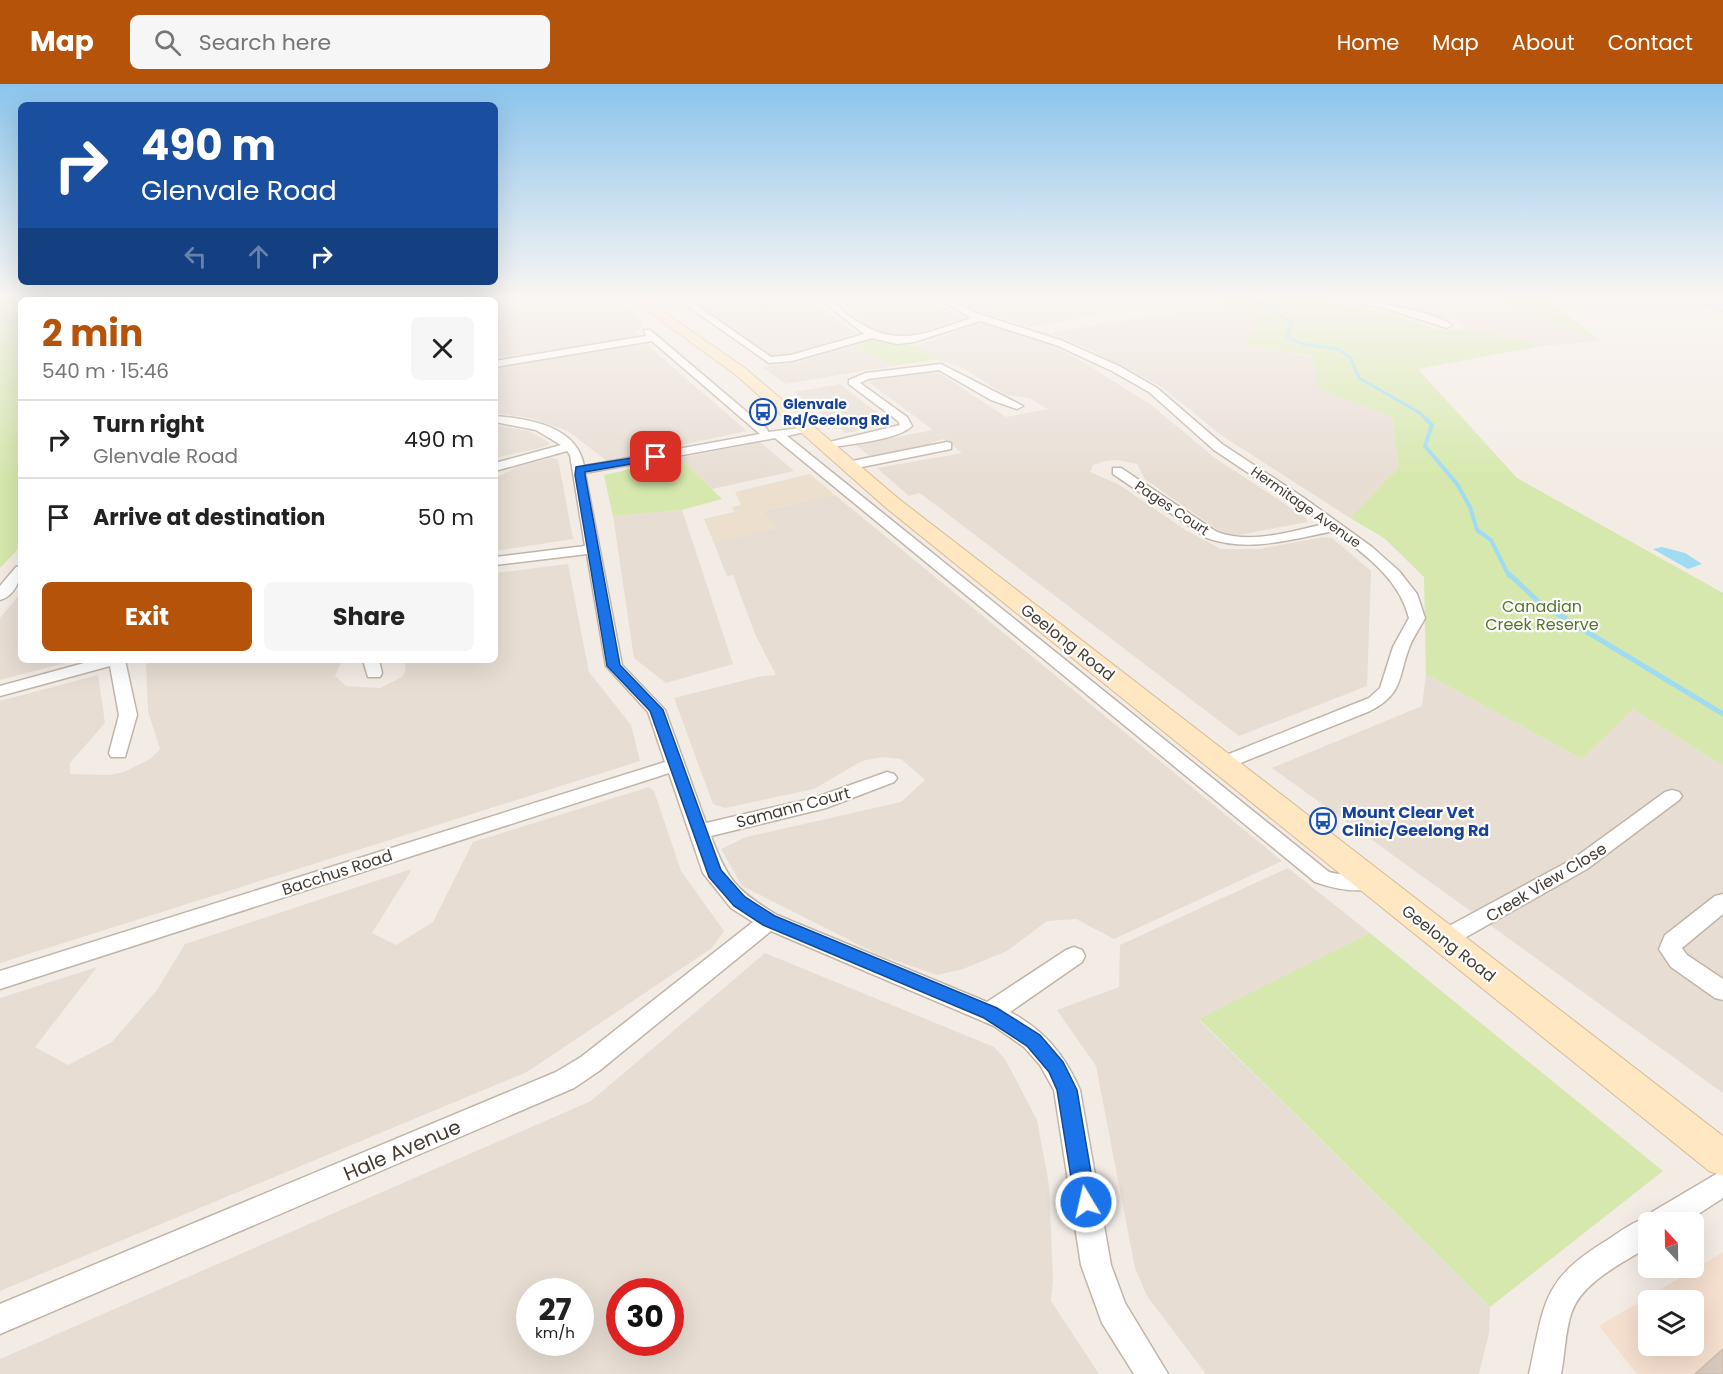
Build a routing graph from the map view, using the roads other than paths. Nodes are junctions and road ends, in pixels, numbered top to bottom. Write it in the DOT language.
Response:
graph roads {
  1 [pos="526,358"];
  2 [pos="678,358"];
  3 [pos="721,358"];
  4 [pos="766,358"];
  5 [pos="790,358"];
  6 [pos="1091,358"];
  7 [pos="498,363"];
  8 [pos="1017,406"];
  9 [pos="498,420"];
  10 [pos="802,426"];
  11 [pos="770,433"];
  12 [pos="824,445"];
  13 [pos="570,446"];
  14 [pos="958,455"];
  15 [pos="498,466"];
  16 [pos="848,466"];
  17 [pos="1117,471"];
  18 [pos="580,472"];
  19 [pos="1336,526"];
  20 [pos="592,549"];
  21 [pos="498,561"];
  22 [pos="18,574"];
  23 [pos="0,595"];
  24 [pos="104,663"];
  25 [pos="116,663"];
  26 [pos="0,691"];
  27 [pos="118,753"];
  28 [pos="1221,764"];
  29 [pos="675,765"];
  30 [pos="887,778"];
  31 [pos="1672,796"];
  32 [pos="698,832"];
  33 [pos="1281,844"];
  34 [pos="1335,853"];
  35 [pos="1372,882"];
  36 [pos="1723,902"];
  37 [pos="769,921"];
  38 [pos="1444,939"];
  39 [pos="1074,956"];
  40 [pos="0,980"];
  41 [pos="1501,985"];
  42 [pos="1723,991"];
  43 [pos="990,1013"];
  44 [pos="1723,1143"];
  45 [pos="1723,1159"];
  46 [pos="1723,1183"];
  47 [pos="1678,1212"];
  48 [pos="1638,1238"];
  49 [pos="0,1319"];
  50 [pos="1152,1374"];
  51 [pos="1545,1374"];
  1 -- 7 [label="street"];
  2 -- 11 [label="street"];
  3 -- 10 [label="main road, Geelong Road"];
  4 -- 5 [label="street"];
  6 -- 19 [label="street, Hermitage Avenue"];
  8 -- 12 [label="street"];
  9 -- 13 [label="street"];
  10 -- 11 [label="street"];
  10 -- 12 [label="main road, Geelong Road"];
  11 -- 18 [label="street"];
  11 -- 33 [label="street"];
  12 -- 16 [label="main road, Geelong Road"];
  13 -- 15 [label="street"];
  13 -- 18 [label="street"];
  14 -- 16 [label="street"];
  16 -- 28 [label="main road, Geelong Road"];
  17 -- 19 [label="street, Pages Court"];
  18 -- 20 [label="street"];
  19 -- 28 [label="street, Hermitage Avenue"];
  20 -- 21 [label="street"];
  20 -- 29 [label="street"];
  22 -- 23 [label="street"];
  24 -- 26 [label="street"];
  25 -- 27 [label="street"];
  28 -- 34 [label="main road, Geelong Road"];
  29 -- 32 [label="street"];
  29 -- 40 [label="street, Bacchus Road"];
  30 -- 32 [label="street, Samann Court"];
  31 -- 38 [label="street, Creek View Close"];
  32 -- 37 [label="street"];
  33 -- 34 [label="street"];
  33 -- 35 [label="street"];
  34 -- 35 [label="main road, Geelong Road"];
  35 -- 38 [label="main road, Geelong Road"];
  36 -- 42 [label="street"];
  37 -- 43 [label="street"];
  37 -- 49 [label="street, Hale Avenue"];
  38 -- 41 [label="main road, Geelong Road"];
  39 -- 43 [label="street"];
  41 -- 44 [label="main road, Geelong Road"];
  41 -- 45 [label="main road, Geelong Road"];
  43 -- 50 [label="street"];
  46 -- 47 [label="street"];
  48 -- 51 [label="street"];
}
